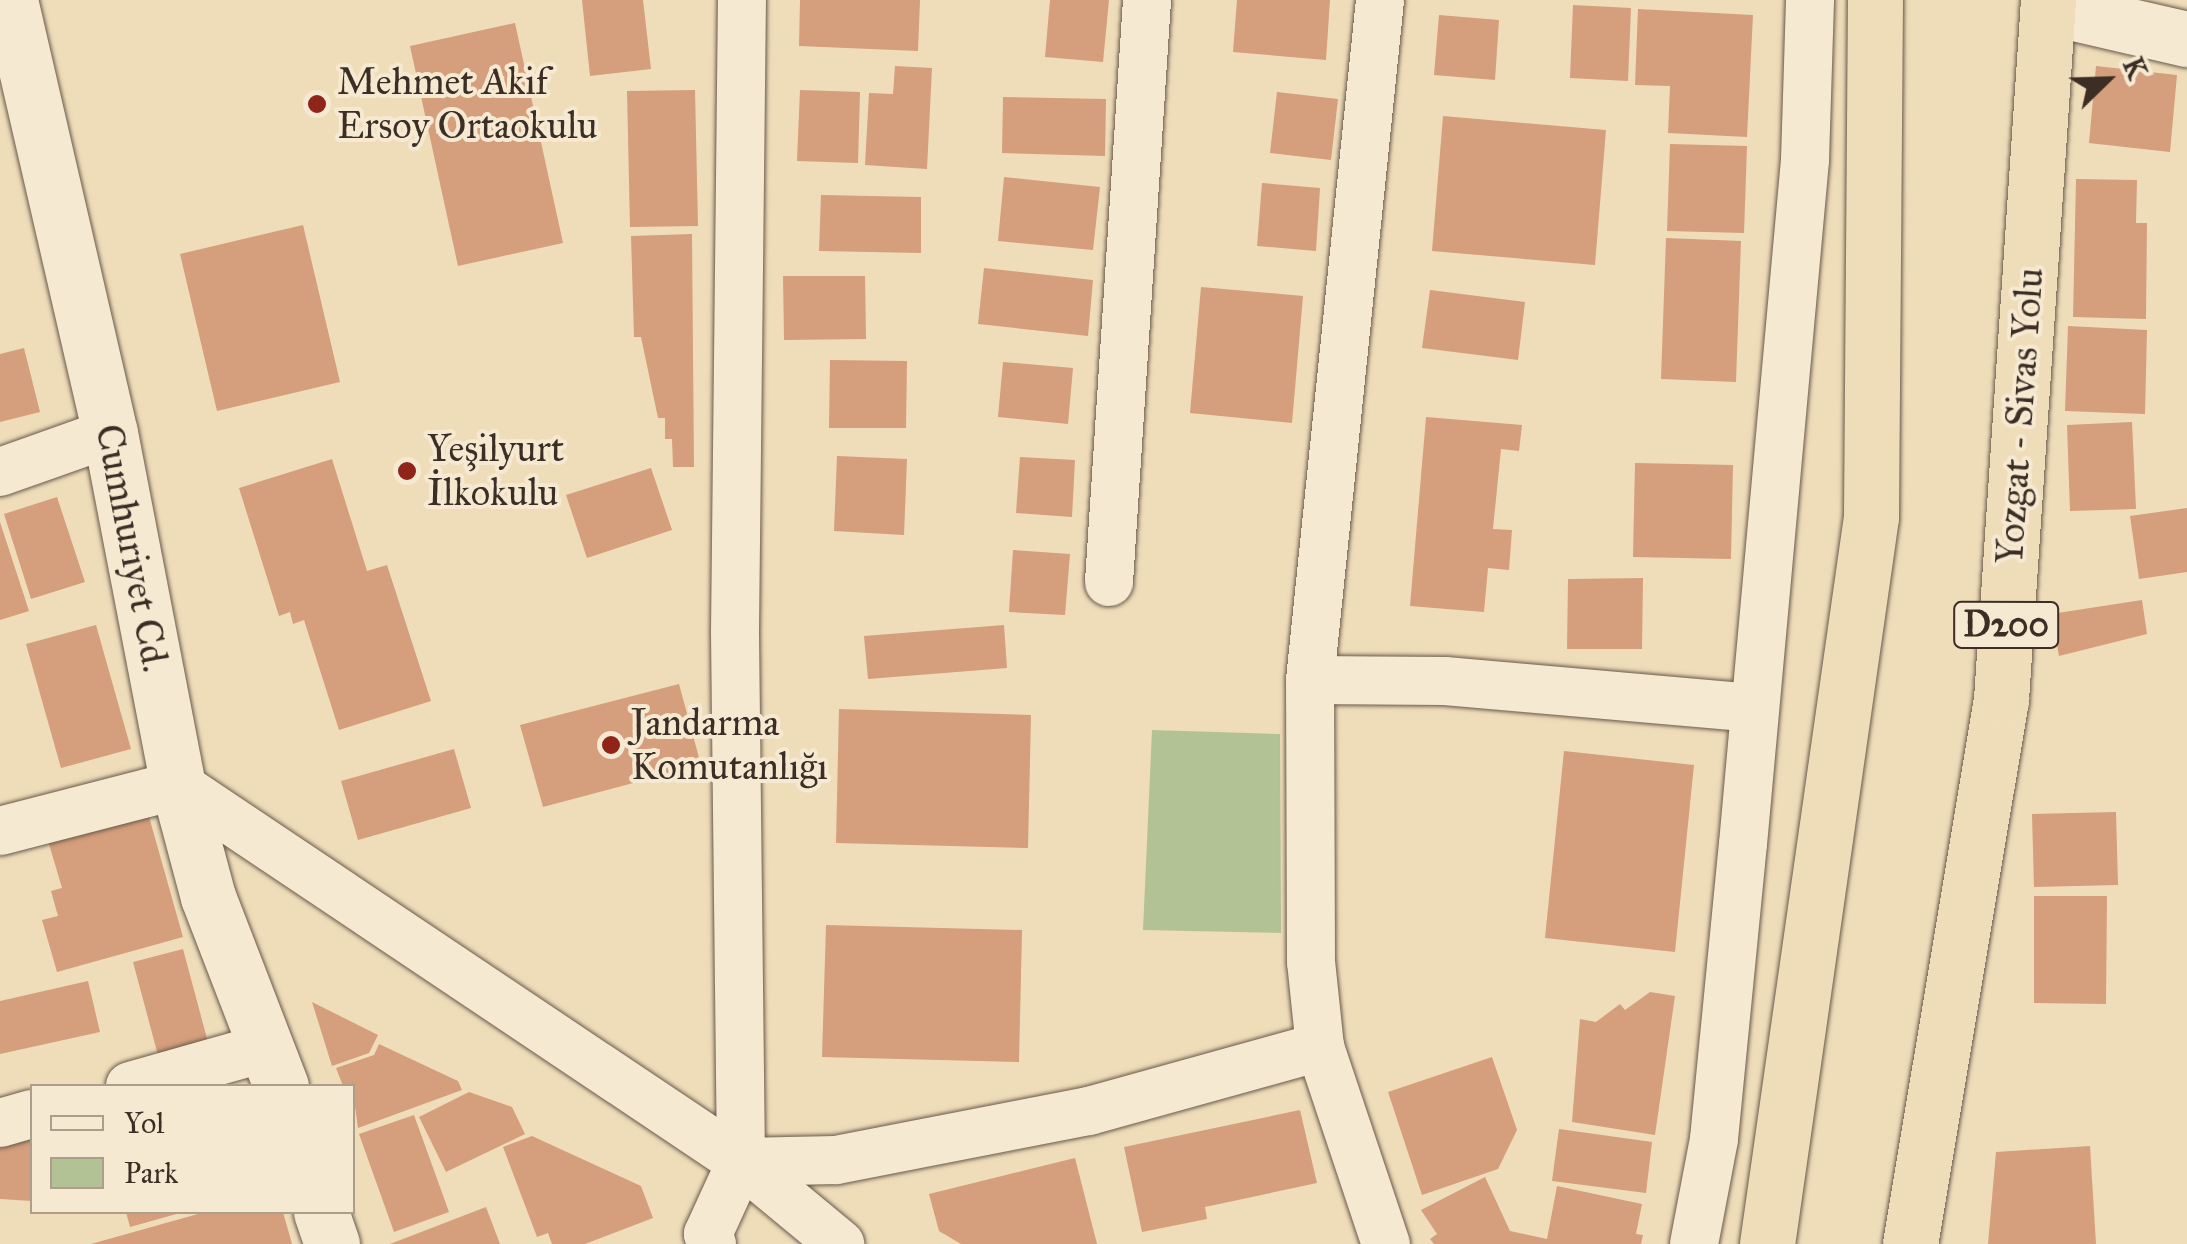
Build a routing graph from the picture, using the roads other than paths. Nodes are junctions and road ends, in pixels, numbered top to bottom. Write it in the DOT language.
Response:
graph roads {
  1 [pos="10,0"];
  2 [pos="742,0"];
  3 [pos="1147,0"];
  4 [pos="1380,0"];
  5 [pos="1810,0"];
  6 [pos="1875,0"];
  7 [pos="2048,3"];
  8 [pos="2187,39"];
  9 [pos="110,433"];
  10 [pos="0,472"];
  11 [pos="1108,582"];
  12 [pos="1310,680"];
  13 [pos="1753,708"];
  14 [pos="178,785"];
  15 [pos="0,831"];
  16 [pos="1320,1047"];
  17 [pos="274,1067"];
  18 [pos="145,1084"];
  19 [pos="30,1115"];
  20 [pos="0,1124"];
  21 [pos="741,1162"];
  22 [pos="322,1214"];
  23 [pos="332,1244"];
  24 [pos="712,1244"];
  25 [pos="840,1244"];
  26 [pos="1386,1244"];
  27 [pos="1694,1244"];
  28 [pos="1767,1244"];
  29 [pos="1910,1244"];
  1 -- 9 [label="main road, Cumhuriyet Cd."];
  2 -- 21 [label="street"];
  3 -- 11 [label="street"];
  4 -- 12 [label="street"];
  5 -- 13 [label="street"];
  6 -- 28 [label="highway"];
  7 -- 8 [label="main road"];
  7 -- 29 [label="highway, Yozgat - Sivas Yolu / D200"];
  9 -- 10 [label="street"];
  9 -- 14 [label="main road, Cumhuriyet Cd."];
  12 -- 13 [label="street"];
  12 -- 16 [label="street"];
  13 -- 27 [label="street"];
  14 -- 15 [label="street"];
  14 -- 17 [label="main road, Cumhuriyet Cd."];
  14 -- 21 [label="street"];
  16 -- 21 [label="street"];
  16 -- 26 [label="street"];
  17 -- 18 [label="street"];
  19 -- 20 [label="street"];
  21 -- 24 [label="street"];
  21 -- 25 [label="street"];
  22 -- 23 [label="main road"];
}
